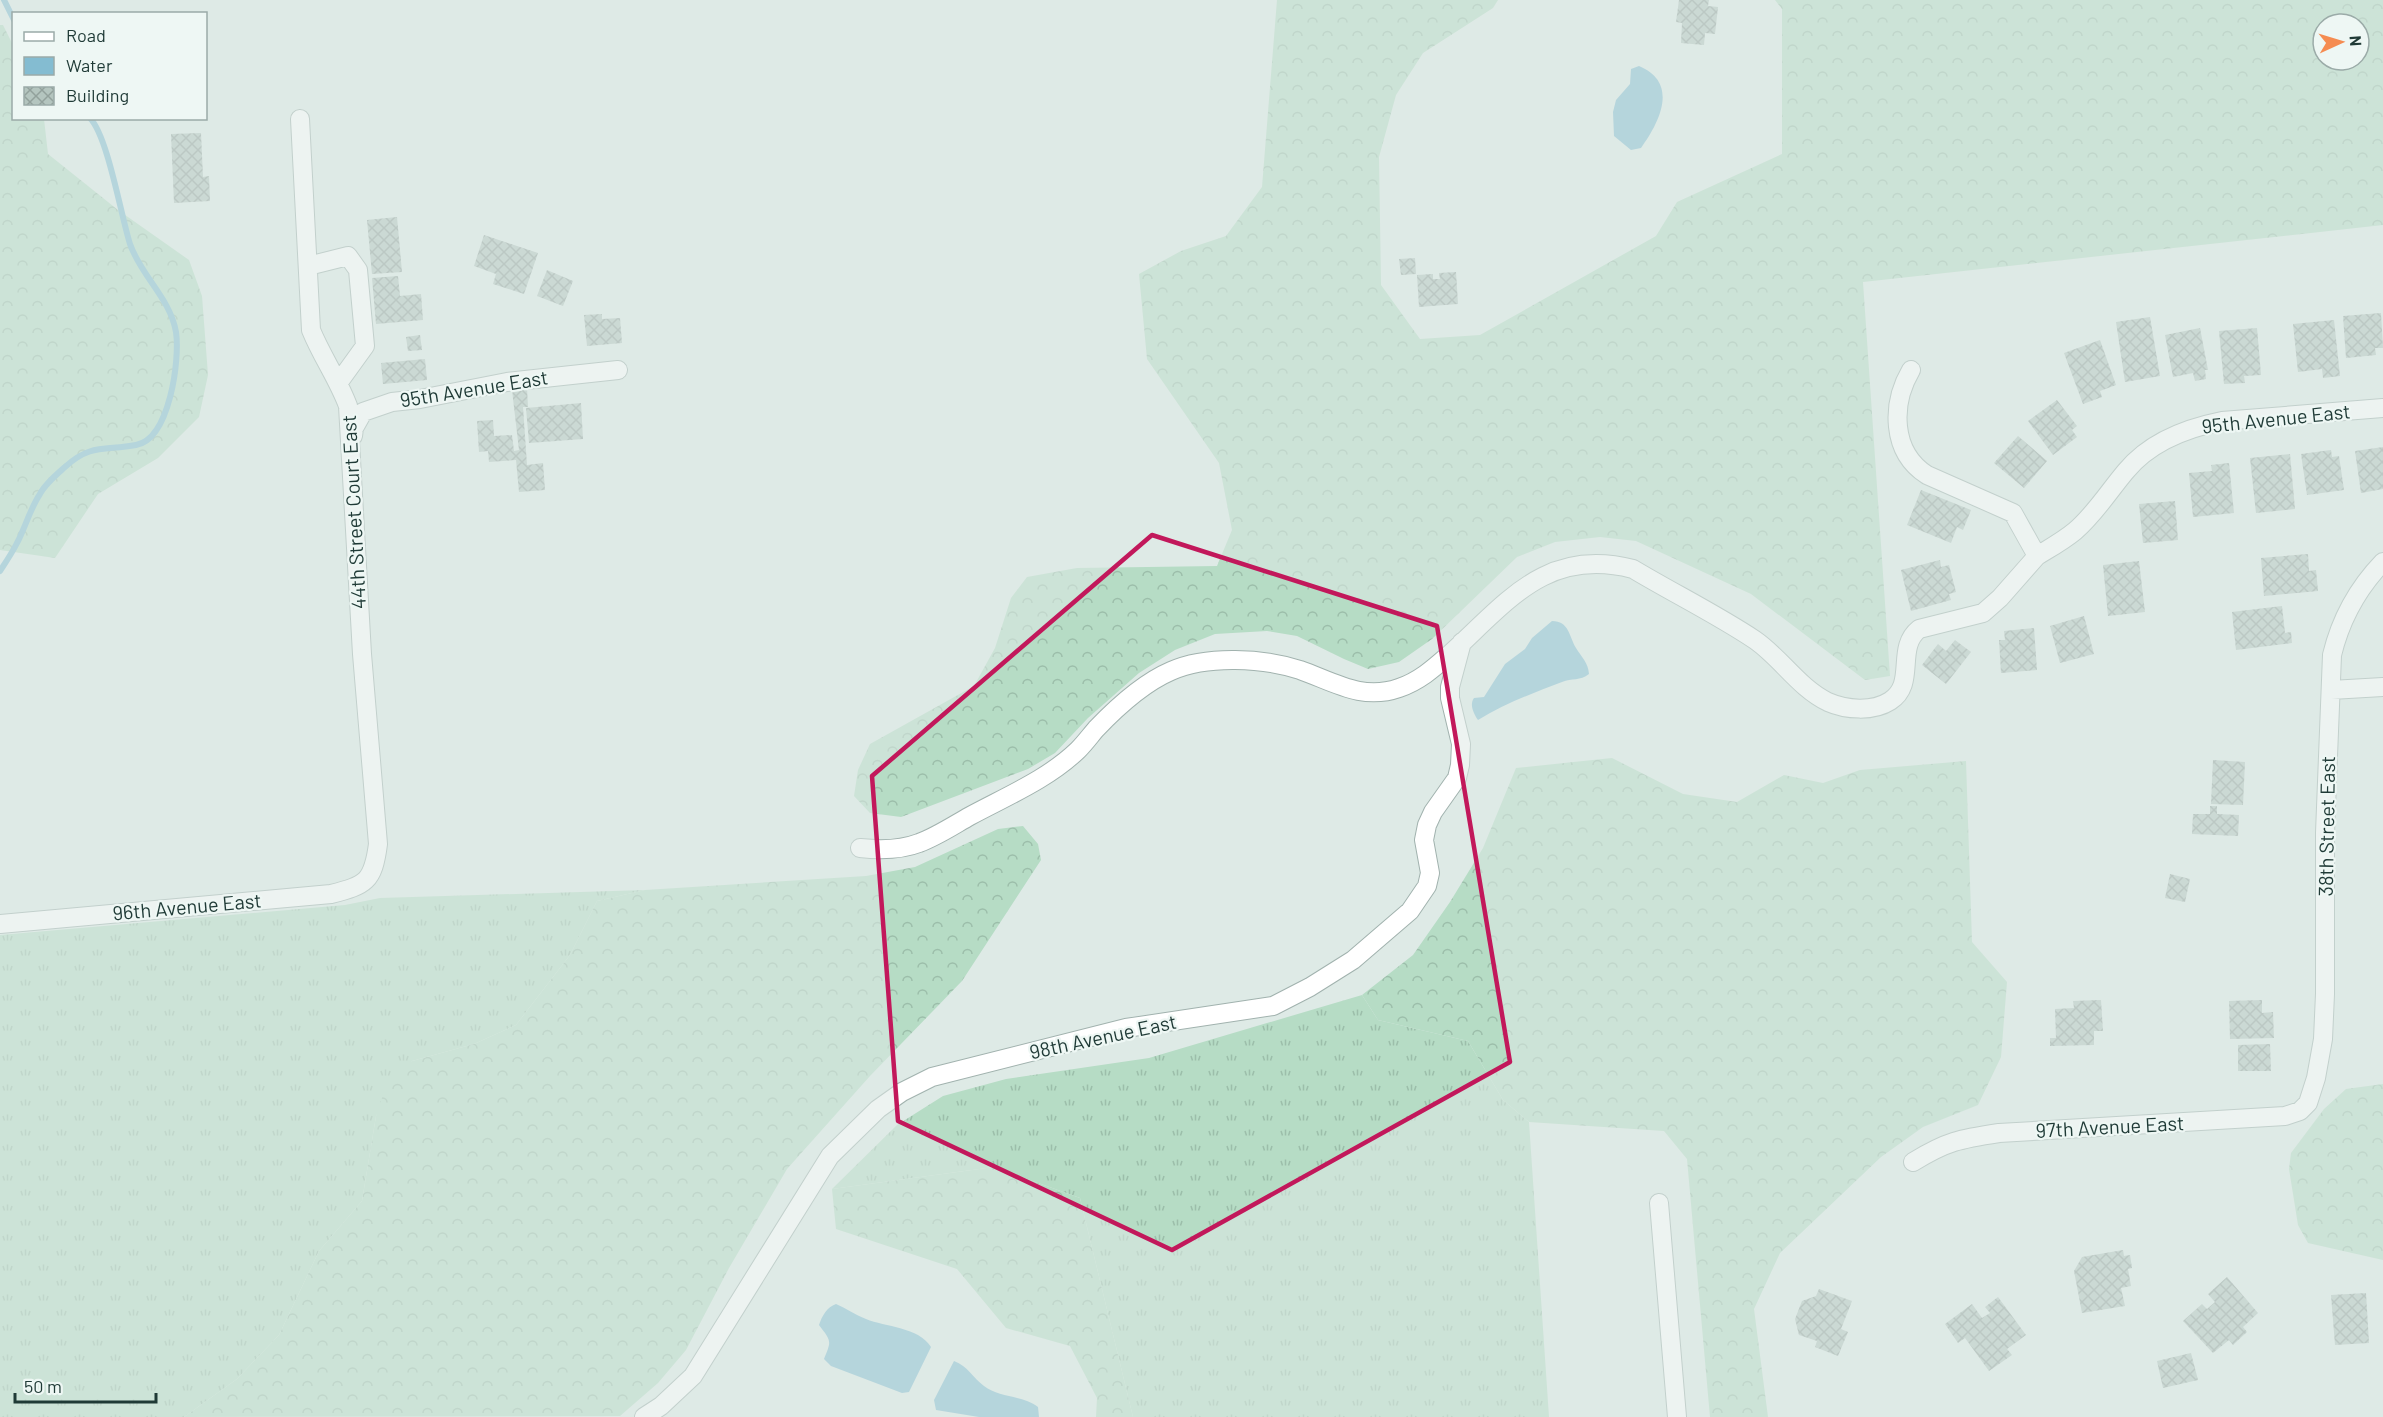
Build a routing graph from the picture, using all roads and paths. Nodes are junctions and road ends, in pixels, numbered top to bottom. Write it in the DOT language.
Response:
graph roads {
  1 [pos="300,118"];
  2 [pos="308,266"];
  3 [pos="618,370"];
  4 [pos="1911,370"];
  5 [pos="339,381"];
  6 [pos="2383,408"];
  7 [pos="352,441"];
  8 [pos="2037,556"];
  9 [pos="2383,562"];
  10 [pos="1462,642"];
  11 [pos="2383,687"];
  12 [pos="2331,690"];
  13 [pos="860,848"];
  14 [pos="369,877"];
  15 [pos="0,924"];
  16 [pos="2308,1103"];
  17 [pos="1913,1162"];
  18 [pos="1659,1203"];
  19 [pos="644,1417"];
  20 [pos="1677,1417"];
  1 -- 2 [label="street, 44th Street Court East"];
  2 -- 5 [label="street, 44th Street Court East"];
  2 -- 5 [label="street"];
  3 -- 7 [label="street, 95th Avenue East"];
  4 -- 8 [label="street"];
  5 -- 7 [label="street, 44th Street Court East"];
  6 -- 8 [label="street, 95th Avenue East"];
  7 -- 14 [label="street, 44th Street Court East"];
  8 -- 10 [label="street, 95th Avenue East"];
  9 -- 12 [label="street, 38th Street East"];
  10 -- 13 [label="street"];
  10 -- 19 [label="street, 98th Avenue East"];
  11 -- 12 [label="street"];
  12 -- 16 [label="street, 38th Street East"];
  14 -- 15 [label="street, 96th Avenue East"];
  16 -- 17 [label="street, 97th Avenue East"];
  18 -- 20 [label="street"];
}
